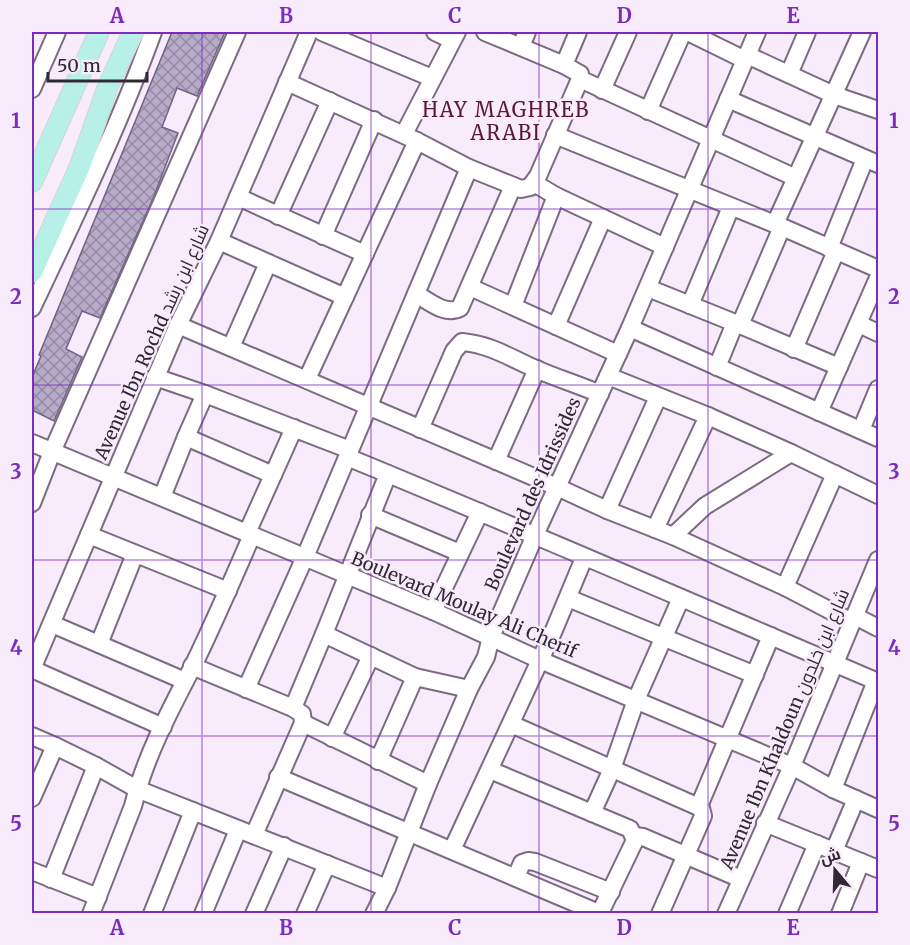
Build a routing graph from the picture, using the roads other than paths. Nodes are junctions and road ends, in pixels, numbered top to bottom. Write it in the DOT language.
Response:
graph roads {
  1 [pos="57,32"];
  2 [pos="99,32"];
  3 [pos="133,32"];
  4 [pos="153,32"];
  5 [pos="237,32"];
  6 [pos="309,32"];
  7 [pos="322,32"];
  8 [pos="435,32"];
  9 [pos="485,32"];
  10 [pos="578,32"];
  11 [pos="628,32"];
  12 [pos="686,32"];
  13 [pos="758,32"];
  14 [pos="807,32"];
  15 [pos="862,32"];
  16 [pos="455,35"];
  17 [pos="524,39"];
  18 [pos="746,57"];
  19 [pos="564,65"];
  20 [pos="789,74"];
  21 [pos="432,78"];
  22 [pos="580,79"];
  23 [pos="287,82"];
  24 [pos="32,89"];
  25 [pos="602,90"];
  26 [pos="834,95"];
  27 [pos="728,99"];
  28 [pos="330,101"];
  29 [pos="879,110"];
  30 [pos="648,111"];
  31 [pos="374,120"];
  32 [pos="555,135"];
  33 [pos="411,137"];
  34 [pos="815,137"];
  35 [pos="711,141"];
  36 [pos="872,161"];
  37 [pos="469,168"];
  38 [pos="88,170"];
  39 [pos="796,178"];
  40 [pos="32,182"];
  41 [pos="534,183"];
  42 [pos="513,186"];
  43 [pos="689,190"];
  44 [pos="556,196"];
  45 [pos="238,197"];
  46 [pos="731,207"];
  47 [pos="278,216"];
  48 [pos="603,218"];
  49 [pos="778,226"];
  50 [pos="323,236"];
  51 [pos="219,241"];
  52 [pos="665,248"];
  53 [pos="832,249"];
  54 [pos="365,254"];
  55 [pos="268,263"];
  56 [pos="878,270"];
  57 [pos="32,272"];
  58 [pos="470,287"];
  59 [pos="648,288"];
  60 [pos="416,294"];
  61 [pos="345,297"];
  62 [pos="690,305"];
  63 [pos="513,306"];
  64 [pos="32,308"];
  65 [pos="737,324"];
  66 [pos="859,324"];
  67 [pos="178,325"];
  68 [pos="556,326"];
  69 [pos="630,328"];
  70 [pos="879,333"];
  71 [pos="231,347"];
  72 [pos="795,349"];
  73 [pos="618,354"];
  74 [pos="717,367"];
  75 [pos="839,367"];
  76 [pos="537,369"];
  77 [pos="608,376"];
  78 [pos="155,377"];
  79 [pos="307,380"];
  80 [pos="879,389"];
  81 [pos="205,393"];
  82 [pos="600,394"];
  83 [pos="658,397"];
  84 [pos="368,406"];
  85 [pos="819,412"];
  86 [pos="708,416"];
  87 [pos="294,428"];
  88 [pos="420,429"];
  89 [pos="861,430"];
  90 [pos="186,437"];
  91 [pos="879,438"];
  92 [pos="32,443"];
  93 [pos="52,452"];
  94 [pos="349,453"];
  95 [pos="791,453"];
  96 [pos="496,461"];
  97 [pos="388,474"];
  98 [pos="835,474"];
  99 [pos="273,475"];
  100 [pos="113,478"];
  101 [pos="557,487"];
  102 [pos="879,495"];
  103 [pos="162,497"];
  104 [pos="32,503"];
  105 [pos="607,510"];
  106 [pos="480,512"];
  107 [pos="370,515"];
  108 [pos="655,529"];
  109 [pos="249,534"];
  110 [pos="535,534"];
  111 [pos="89,535"];
  112 [pos="673,536"];
  113 [pos="460,553"];
  114 [pos="135,554"];
  115 [pos="305,557"];
  116 [pos="584,558"];
  117 [pos="879,560"];
  118 [pos="347,576"];
  119 [pos="785,587"];
  120 [pos="228,591"];
  121 [pos="568,598"];
  122 [pos="681,598"];
  123 [pos="433,611"];
  124 [pos="854,619"];
  125 [pos="52,624"];
  126 [pos="879,628"];
  127 [pos="324,634"];
  128 [pos="771,636"];
  129 [pos="491,637"];
  130 [pos="664,639"];
  131 [pos="99,644"];
  132 [pos="371,656"];
  133 [pos="540,660"];
  134 [pos="835,664"];
  135 [pos="32,669"];
  136 [pos="189,673"];
  137 [pos="755,675"];
  138 [pos="415,677"];
  139 [pos="877,682"];
  140 [pos="246,688"];
  141 [pos="469,689"];
  142 [pos="636,700"];
  143 [pos="293,708"];
  144 [pos="303,723"];
  145 [pos="511,724"];
  146 [pos="163,727"];
  147 [pos="32,736"];
  148 [pos="332,738"];
  149 [pos="729,740"];
  150 [pos="55,746"];
  151 [pos="378,761"];
  152 [pos="96,766"];
  153 [pos="792,766"];
  154 [pos="612,769"];
  155 [pos="490,770"];
  156 [pos="278,777"];
  157 [pos="428,784"];
  158 [pos="137,789"];
  159 [pos="833,789"];
  160 [pos="32,798"];
  161 [pos="856,799"];
  162 [pos="699,807"];
  163 [pos="878,807"];
  164 [pos="193,811"];
  165 [pos="592,813"];
  166 [pos="765,823"];
  167 [pos="410,831"];
  168 [pos="246,832"];
  169 [pos="634,836"];
  170 [pos="816,844"];
  171 [pos="284,846"];
  172 [pos="453,850"];
  173 [pos="834,851"];
  174 [pos="685,856"];
  175 [pos="861,862"];
  176 [pos="327,864"];
  177 [pos="879,869"];
  178 [pos="32,870"];
  179 [pos="516,877"];
  180 [pos="51,879"];
  181 [pos="741,879"];
  182 [pos="387,888"];
  183 [pos="611,892"];
  184 [pos="98,897"];
  185 [pos="600,913"];
  186 [pos="729,913"];
  187 [pos="91,914"];
  188 [pos="152,914"];
  189 [pos="203,914"];
  190 [pos="254,914"];
  191 [pos="305,914"];
  192 [pos="374,914"];
  193 [pos="660,914"];
  194 [pos="787,914"];
  195 [pos="840,914"];
  1 -- 24 [label="street"];
  2 -- 40 [label="main road"];
  3 -- 38 [label="main road"];
  4 -- 38 [label="street"];
  5 -- 93 [label="street"];
  6 -- 23 [label="street, Avenue Ibn Rochd شارع ابن رشد"];
  7 -- 21 [label="street"];
  8 -- 16 [label="street"];
  9 -- 17 [label="street"];
  10 -- 19 [label="street"];
  11 -- 25 [label="street"];
  12 -- 18 [label="street"];
  12 -- 30 [label="street"];
  13 -- 18 [label="street, Boulevard des Idrissides"];
  14 -- 20 [label="street"];
  15 -- 26 [label="street"];
  16 -- 21 [label="street"];
  17 -- 19 [label="street"];
  18 -- 20 [label="street"];
  18 -- 27 [label="street, Boulevard des Idrissides"];
  19 -- 22 [label="street"];
  20 -- 26 [label="street"];
  21 -- 33 [label="street"];
  22 -- 25 [label="street"];
  22 -- 32 [label="street"];
  23 -- 28 [label="street"];
  23 -- 45 [label="street, Avenue Ibn Rochd شارع ابن رشد"];
  25 -- 30 [label="street"];
  26 -- 29 [label="street"];
  26 -- 34 [label="street"];
  27 -- 34 [label="street"];
  27 -- 35 [label="street, Boulevard des Idrissides"];
  28 -- 31 [label="street"];
  28 -- 47 [label="street"];
  30 -- 35 [label="street"];
  31 -- 33 [label="street"];
  31 -- 50 [label="street"];
  32 -- 41 [label="street"];
  32 -- 43 [label="street"];
  33 -- 37 [label="street"];
  33 -- 54 [label="street"];
  34 -- 36 [label="street"];
  34 -- 39 [label="street"];
  35 -- 39 [label="street"];
  35 -- 43 [label="street, Boulevard des Idrissides"];
  36 -- 53 [label="street"];
  37 -- 42 [label="street"];
  37 -- 60 [label="street"];
  38 -- 57 [label="main road"];
  38 -- 64 [label="street"];
  39 -- 49 [label="street"];
  41 -- 42 [label="street"];
  41 -- 44 [label="street"];
  42 -- 58 [label="street"];
  43 -- 46 [label="street"];
  43 -- 52 [label="street, Boulevard des Idrissides"];
  44 -- 48 [label="street"];
  44 -- 63 [label="street"];
  45 -- 47 [label="street"];
  45 -- 51 [label="street, Avenue Ibn Rochd شارع ابن رشد"];
  46 -- 49 [label="street"];
  46 -- 62 [label="street"];
  47 -- 50 [label="street"];
  48 -- 52 [label="street"];
  48 -- 68 [label="street"];
  49 -- 53 [label="street"];
  49 -- 65 [label="street"];
  50 -- 54 [label="street"];
  51 -- 55 [label="street"];
  51 -- 67 [label="street, Avenue Ibn Rochd شارع ابن رشد"];
  52 -- 59 [label="street, Boulevard des Idrissides"];
  53 -- 56 [label="street"];
  53 -- 72 [label="street"];
  54 -- 61 [label="street"];
  55 -- 61 [label="street"];
  55 -- 71 [label="street"];
  56 -- 66 [label="street"];
  58 -- 60 [label="street"];
  58 -- 63 [label="street"];
  59 -- 62 [label="street"];
  59 -- 69 [label="street, Boulevard des Idrissides"];
  60 -- 84 [label="street"];
  61 -- 79 [label="street"];
  62 -- 65 [label="street"];
  63 -- 68 [label="street"];
  65 -- 72 [label="street"];
  65 -- 74 [label="street"];
  66 -- 70 [label="street"];
  66 -- 75 [label="street"];
  67 -- 71 [label="street"];
  67 -- 78 [label="street, Avenue Ibn Rochd شارع ابن رشد"];
  68 -- 73 [label="street"];
  69 -- 73 [label="street, Boulevard des Idrissides"];
  69 -- 74 [label="street"];
  71 -- 79 [label="street"];
  72 -- 75 [label="street"];
  73 -- 77 [label="street, Boulevard des Idrissides"];
  74 -- 85 [label="street"];
  75 -- 85 [label="street"];
  76 -- 82 [label="street"];
  76 -- 88 [label="street"];
  76 -- 96 [label="street"];
  77 -- 82 [label="street, Boulevard des Idrissides"];
  77 -- 83 [label="street"];
  78 -- 81 [label="street"];
  78 -- 100 [label="street, Avenue Ibn Rochd شارع ابن رشد"];
  79 -- 84 [label="street"];
  80 -- 89 [label="street"];
  81 -- 87 [label="street"];
  81 -- 90 [label="street"];
  82 -- 101 [label="street, Boulevard des Idrissides"];
  83 -- 86 [label="street"];
  83 -- 105 [label="street"];
  84 -- 88 [label="street"];
  84 -- 94 [label="street"];
  85 -- 89 [label="street"];
  86 -- 95 [label="street"];
  86 -- 108 [label="street"];
  87 -- 94 [label="street"];
  87 -- 99 [label="street"];
  88 -- 96 [label="street"];
  89 -- 91 [label="street"];
  90 -- 99 [label="street"];
  90 -- 103 [label="street"];
  92 -- 93 [label="street, Boulevard Moulay Ali Cherif"];
  93 -- 100 [label="street, Boulevard Moulay Ali Cherif"];
  93 -- 104 [label="street"];
  94 -- 97 [label="street"];
  94 -- 115 [label="street"];
  95 -- 98 [label="street"];
  95 -- 112 [label="street"];
  96 -- 101 [label="street"];
  97 -- 106 [label="street"];
  97 -- 107 [label="street"];
  98 -- 102 [label="street"];
  98 -- 119 [label="street"];
  99 -- 109 [label="street"];
  100 -- 103 [label="street, Boulevard Moulay Ali Cherif"];
  100 -- 111 [label="street, Avenue Ibn Rochd شارع ابن رشد"];
  101 -- 105 [label="street"];
  101 -- 110 [label="street, Boulevard des Idrissides"];
  103 -- 109 [label="street, Boulevard Moulay Ali Cherif"];
  105 -- 108 [label="street"];
  106 -- 110 [label="street"];
  106 -- 113 [label="street"];
  107 -- 113 [label="street"];
  107 -- 118 [label="street"];
  108 -- 112 [label="street"];
  109 -- 115 [label="street, Boulevard Moulay Ali Cherif"];
  109 -- 120 [label="street"];
  110 -- 116 [label="street"];
  110 -- 129 [label="street, Boulevard des Idrissides"];
  111 -- 114 [label="street"];
  111 -- 125 [label="street, Avenue Ibn Rochd شارع ابن رشد"];
  112 -- 119 [label="street"];
  113 -- 123 [label="street"];
  114 -- 120 [label="street"];
  114 -- 131 [label="street"];
  115 -- 118 [label="street, Boulevard Moulay Ali Cherif"];
  115 -- 140 [label="street"];
  116 -- 121 [label="street"];
  116 -- 122 [label="street"];
  117 -- 124 [label="street, Avenue Ibn Khaldoun شارع ابن خلدون"];
  118 -- 123 [label="street, Boulevard Moulay Ali Cherif"];
  118 -- 127 [label="street"];
  119 -- 124 [label="street"];
  120 -- 136 [label="street"];
  121 -- 130 [label="street"];
  121 -- 133 [label="street"];
  122 -- 128 [label="street"];
  122 -- 130 [label="street"];
  123 -- 129 [label="street, Boulevard Moulay Ali Cherif"];
  124 -- 126 [label="street"];
  124 -- 134 [label="street, Avenue Ibn Khaldoun شارع ابن خلدون"];
  125 -- 131 [label="street"];
  125 -- 135 [label="street, Avenue Ibn Rochd شارع ابن رشد"];
  127 -- 132 [label="street"];
  127 -- 143 [label="street"];
  128 -- 134 [label="street"];
  128 -- 137 [label="street"];
  129 -- 133 [label="street, Boulevard Moulay Ali Cherif"];
  129 -- 141 [label="street, Boulevard des Idrissides"];
  130 -- 137 [label="street"];
  130 -- 142 [label="street"];
  131 -- 136 [label="street"];
  132 -- 138 [label="street"];
  132 -- 148 [label="street"];
  133 -- 142 [label="street, Boulevard Moulay Ali Cherif"];
  133 -- 145 [label="street"];
  134 -- 139 [label="street"];
  134 -- 153 [label="street, Avenue Ibn Khaldoun شارع ابن خلدون"];
  135 -- 146 [label="street"];
  136 -- 140 [label="street"];
  136 -- 146 [label="street"];
  137 -- 149 [label="street"];
  138 -- 141 [label="street"];
  138 -- 151 [label="street"];
  139 -- 159 [label="street"];
  140 -- 143 [label="street"];
  141 -- 157 [label="street, Boulevard des Idrissides"];
  142 -- 149 [label="street, Boulevard Moulay Ali Cherif"];
  142 -- 154 [label="street"];
  143 -- 144 [label="street"];
  144 -- 148 [label="street"];
  144 -- 156 [label="street"];
  145 -- 154 [label="street"];
  145 -- 155 [label="street"];
  146 -- 158 [label="street"];
  147 -- 150 [label="street"];
  148 -- 151 [label="street"];
  149 -- 153 [label="street, Boulevard Moulay Ali Cherif"];
  149 -- 162 [label="street"];
  150 -- 152 [label="street"];
  150 -- 160 [label="street"];
  151 -- 157 [label="street"];
  152 -- 158 [label="street"];
  152 -- 180 [label="street"];
  153 -- 159 [label="street, Boulevard Moulay Ali Cherif"];
  153 -- 166 [label="street, Avenue Ibn Khaldoun شارع ابن خلدون"];
  154 -- 162 [label="street"];
  154 -- 165 [label="street"];
  155 -- 165 [label="street"];
  155 -- 172 [label="street"];
  156 -- 167 [label="street"];
  156 -- 168 [label="street"];
  157 -- 167 [label="street, Boulevard des Idrissides"];
  158 -- 164 [label="street"];
  158 -- 184 [label="street"];
  159 -- 161 [label="street, Boulevard Moulay Ali Cherif"];
  161 -- 163 [label="street, Boulevard Moulay Ali Cherif"];
  161 -- 173 [label="street"];
  162 -- 174 [label="street"];
  164 -- 168 [label="street"];
  164 -- 188 [label="street"];
  165 -- 169 [label="street"];
  166 -- 170 [label="street"];
  166 -- 181 [label="street, Avenue Ibn Khaldoun شارع ابن خلدون"];
  167 -- 172 [label="street"];
  167 -- 182 [label="street, Boulevard des Idrissides"];
  168 -- 171 [label="street"];
  168 -- 189 [label="street"];
  169 -- 174 [label="street"];
  169 -- 183 [label="street"];
  170 -- 173 [label="street"];
  170 -- 194 [label="street"];
  171 -- 176 [label="street"];
  171 -- 190 [label="street"];
  172 -- 179 [label="street"];
  173 -- 175 [label="street"];
  174 -- 181 [label="street"];
  174 -- 193 [label="street"];
  175 -- 177 [label="street"];
  175 -- 195 [label="street"];
  176 -- 182 [label="street"];
  176 -- 191 [label="street"];
  178 -- 180 [label="street"];
  179 -- 183 [label="street"];
  179 -- 185 [label="street"];
  180 -- 184 [label="street"];
  181 -- 186 [label="street, Avenue Ibn Khaldoun شارع ابن خلدون"];
  182 -- 192 [label="street, Boulevard des Idrissides"];
  183 -- 185 [label="street"];
  184 -- 187 [label="street"];
}
